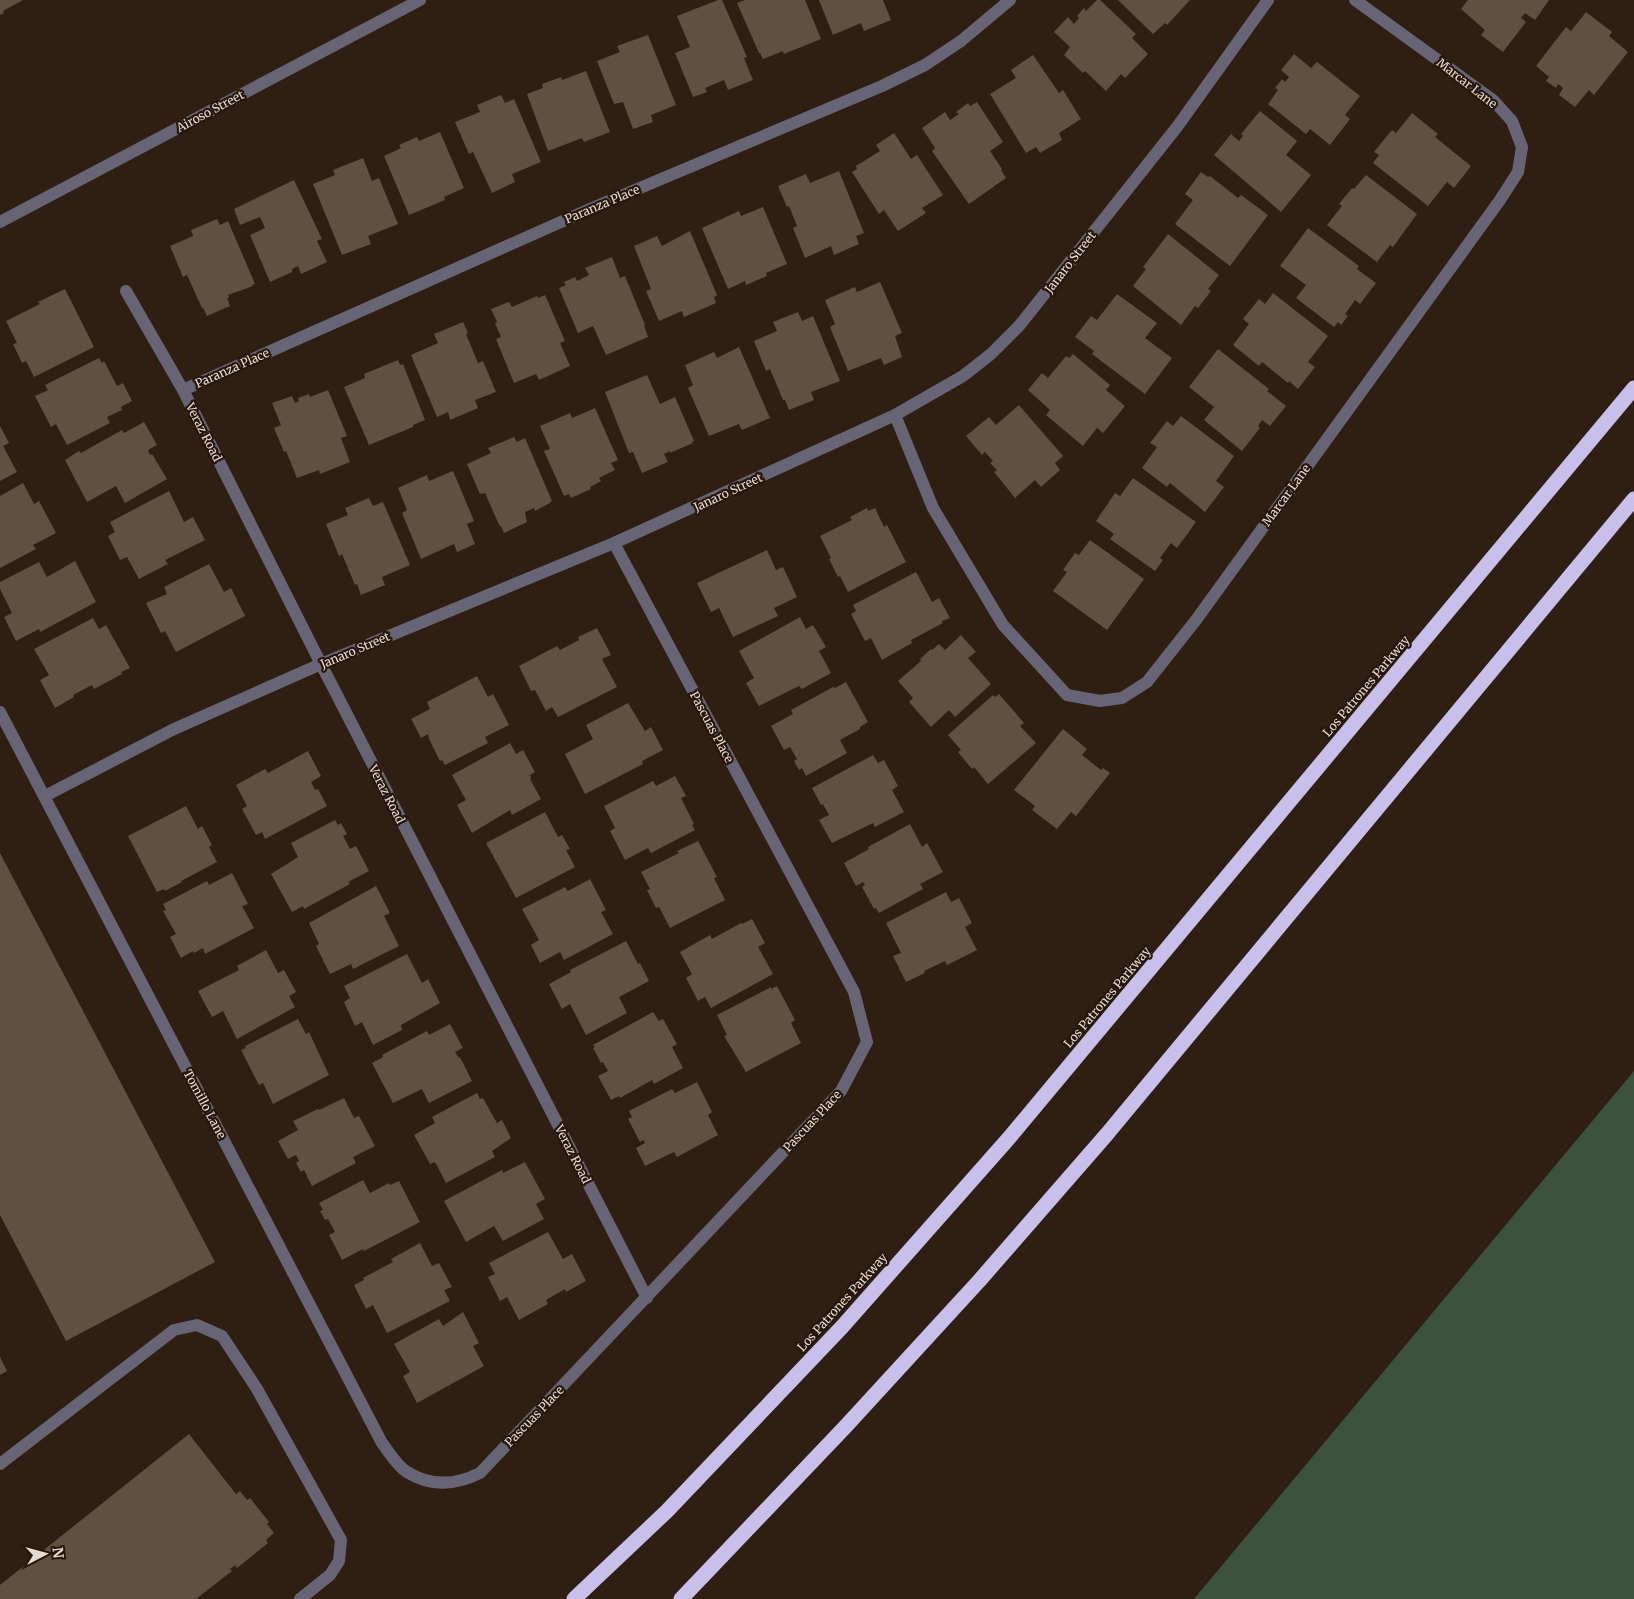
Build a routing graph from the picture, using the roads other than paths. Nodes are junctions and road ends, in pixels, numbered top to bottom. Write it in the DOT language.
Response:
graph roads {
  1 [pos="420,0"];
  2 [pos="1010,0"];
  3 [pos="1268,0"];
  4 [pos="1355,0"];
  5 [pos="0,222"];
  6 [pos="126,291"];
  7 [pos="1634,388"];
  8 [pos="183,390"];
  9 [pos="895,415"];
  10 [pos="1634,499"];
  11 [pos="614,543"];
  12 [pos="321,664"];
  13 [pos="0,712"];
  14 [pos="45,796"];
  15 [pos="646,1298"];
  16 [pos="0,1464"];
  17 [pos="427,1482"];
  18 [pos="300,1599"];
  19 [pos="574,1599"];
  20 [pos="681,1599"];
  1 -- 5 [label="street, Airoso Street"];
  2 -- 8 [label="street, Paranza Place"];
  3 -- 9 [label="street, Janaro Street"];
  4 -- 9 [label="street, Marcar Lane"];
  6 -- 8 [label="street, Veraz Road"];
  7 -- 19 [label="highway, Los Patrones Parkway"];
  8 -- 12 [label="street, Veraz Road"];
  9 -- 11 [label="street, Janaro Street"];
  10 -- 20 [label="highway"];
  11 -- 12 [label="street, Janaro Street"];
  11 -- 15 [label="street, Pascuas Place"];
  12 -- 14 [label="street, Janaro Street"];
  12 -- 15 [label="street, Veraz Road"];
  13 -- 14 [label="street, Tomillo Lane"];
  14 -- 17 [label="street, Tomillo Lane"];
  15 -- 17 [label="street, Pascuas Place"];
  16 -- 18 [label="street"];
}
